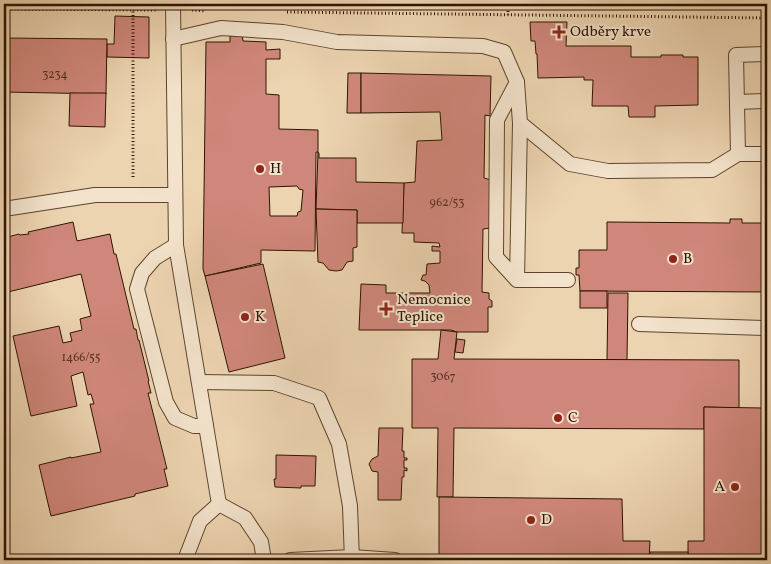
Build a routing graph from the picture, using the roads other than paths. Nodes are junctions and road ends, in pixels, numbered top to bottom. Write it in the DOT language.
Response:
graph roads {
  1 [pos="173,4"];
  2 [pos="173,40"];
  3 [pos="767,54"];
  4 [pos="517,82"];
  5 [pos="767,101"];
  6 [pos="737,102"];
  7 [pos="520,123"];
  8 [pos="738,154"];
  9 [pos="767,154"];
  10 [pos="175,194"];
  11 [pos="4,210"];
  12 [pos="176,245"];
  13 [pos="517,280"];
  14 [pos="568,280"];
  15 [pos="639,324"];
  16 [pos="767,328"];
  17 [pos="198,382"];
  18 [pos="206,426"];
  19 [pos="219,504"];
  20 [pos="352,559"];
  21 [pos="185,560"];
  22 [pos="264,560"];
  23 [pos="290,560"];
  24 [pos="395,560"];
  1 -- 2 [label="lane"];
  2 -- 4 [label="lane"];
  2 -- 10 [label="lane"];
  3 -- 6 [label="lane"];
  4 -- 7 [label="lane"];
  4 -- 13 [label="lane"];
  5 -- 6 [label="lane"];
  6 -- 8 [label="lane"];
  7 -- 8 [label="lane"];
  7 -- 13 [label="lane"];
  8 -- 9 [label="lane"];
  10 -- 11 [label="lane"];
  10 -- 12 [label="lane"];
  12 -- 17 [label="lane"];
  12 -- 18 [label="lane"];
  13 -- 14 [label="lane"];
  15 -- 16 [label="lane"];
  17 -- 18 [label="lane"];
  17 -- 20 [label="lane"];
  18 -- 19 [label="lane"];
  19 -- 21 [label="lane"];
  19 -- 22 [label="lane"];
  20 -- 23 [label="lane"];
  20 -- 24 [label="lane"];
}
